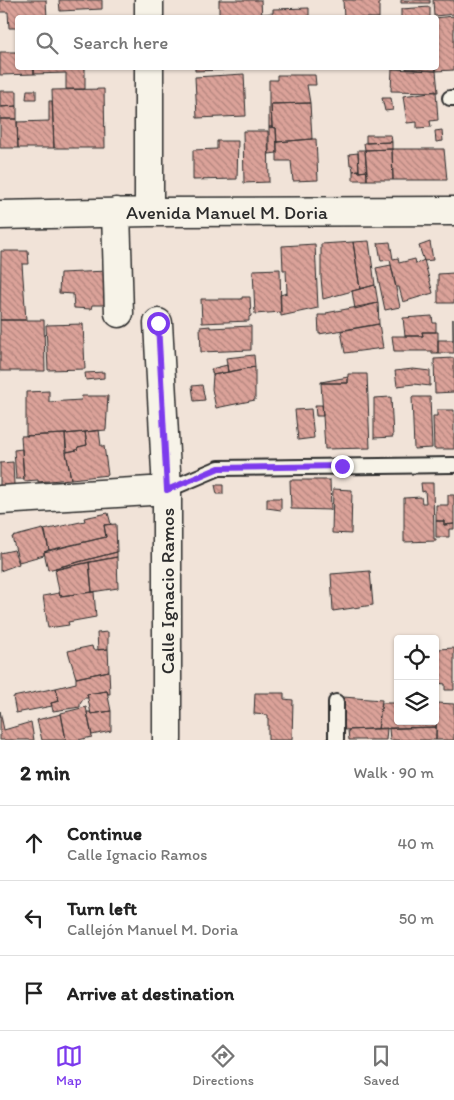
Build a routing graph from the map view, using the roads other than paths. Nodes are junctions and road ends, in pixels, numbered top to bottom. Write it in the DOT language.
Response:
graph roads {
  1 [pos="149,0"];
  2 [pos="149,15"];
  3 [pos="149,70"];
  4 [pos="454,211"];
  5 [pos="116,212"];
  6 [pos="149,212"];
  7 [pos="0,215"];
  8 [pos="119,313"];
  9 [pos="158,323"];
  10 [pos="454,465"];
  11 [pos="167,490"];
  12 [pos="0,500"];
  13 [pos="336,702"];
  14 [pos="167,740"];
  15 [pos="336,740"];
  1 -- 2 [label="street"];
  3 -- 6 [label="street"];
  4 -- 6 [label="street, Avenida Manuel M. Doria"];
  5 -- 6 [label="street, Avenida Manuel M. Doria"];
  5 -- 7 [label="street, Avenida Manuel M. Doria"];
  5 -- 8 [label="street"];
  9 -- 11 [label="street, Calle Ignacio Ramos"];
  10 -- 11 [label="lane"];
  11 -- 12 [label="street"];
  11 -- 14 [label="street, Calle Ignacio Ramos"];
  13 -- 15 [label="lane"];
}
